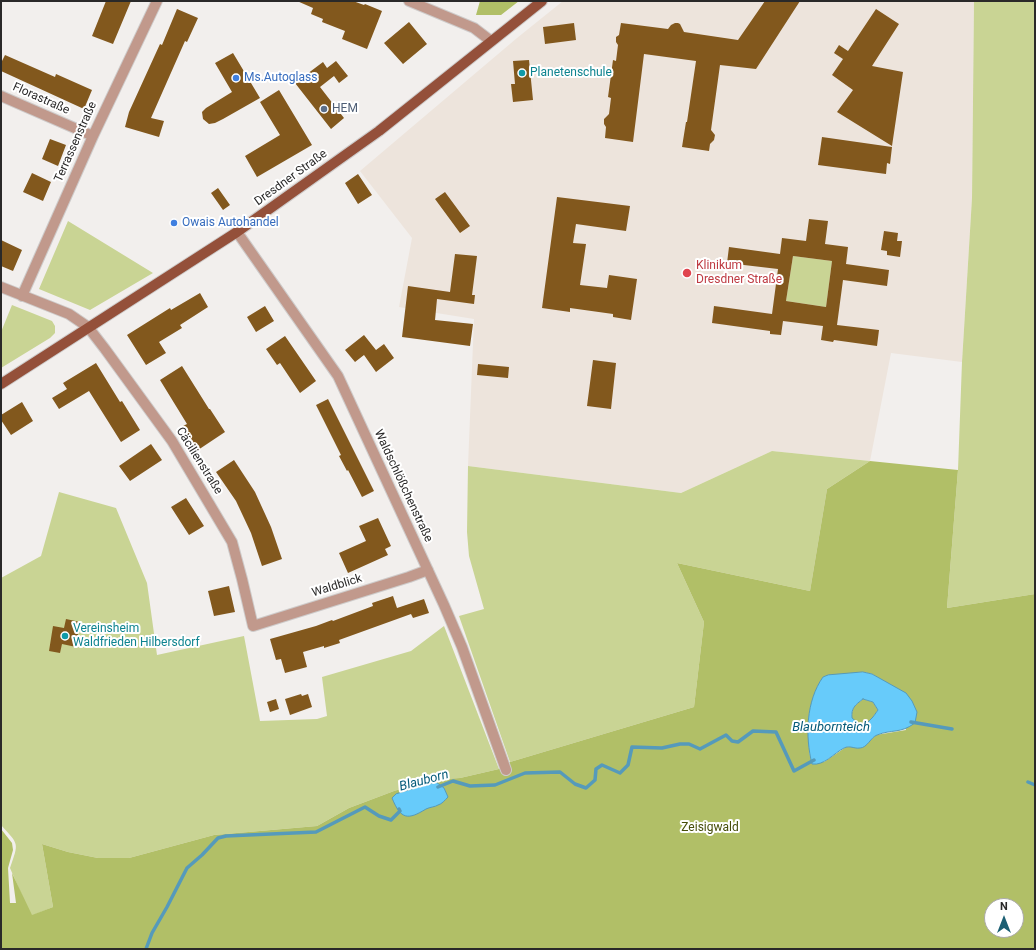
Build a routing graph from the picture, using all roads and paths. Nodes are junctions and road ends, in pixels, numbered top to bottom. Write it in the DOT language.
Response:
graph roads {
  1 [pos="157,1"];
  2 [pos="409,1"];
  3 [pos="542,1"];
  4 [pos="491,41"];
  5 [pos="1,96"];
  6 [pos="93,136"];
  7 [pos="238,232"];
  8 [pos="1,287"];
  9 [pos="22,296"];
  10 [pos="88,327"];
  11 [pos="1,384"];
  12 [pos="428,570"];
  13 [pos="253,626"];
  14 [pos="506,770"];
  1 -- 6 [label="street, Terrassenstraße"];
  2 -- 4 [label="street"];
  3 -- 4 [label="main road, Dresdner Straße"];
  4 -- 7 [label="main road, Dresdner Straße"];
  5 -- 6 [label="street, Florastraße"];
  6 -- 9 [label="street, Terrassenstraße"];
  7 -- 10 [label="main road, Dresdner Straße"];
  7 -- 12 [label="street, Waldschlößchenstraße"];
  8 -- 9 [label="street, Cäcilienstraße"];
  9 -- 10 [label="street, Cäcilienstraße"];
  10 -- 11 [label="main road, Dresdner Straße"];
  10 -- 13 [label="street, Cäcilienstraße"];
  12 -- 13 [label="street, Waldblick"];
  12 -- 14 [label="street, Waldschlößchenstraße"];
}
